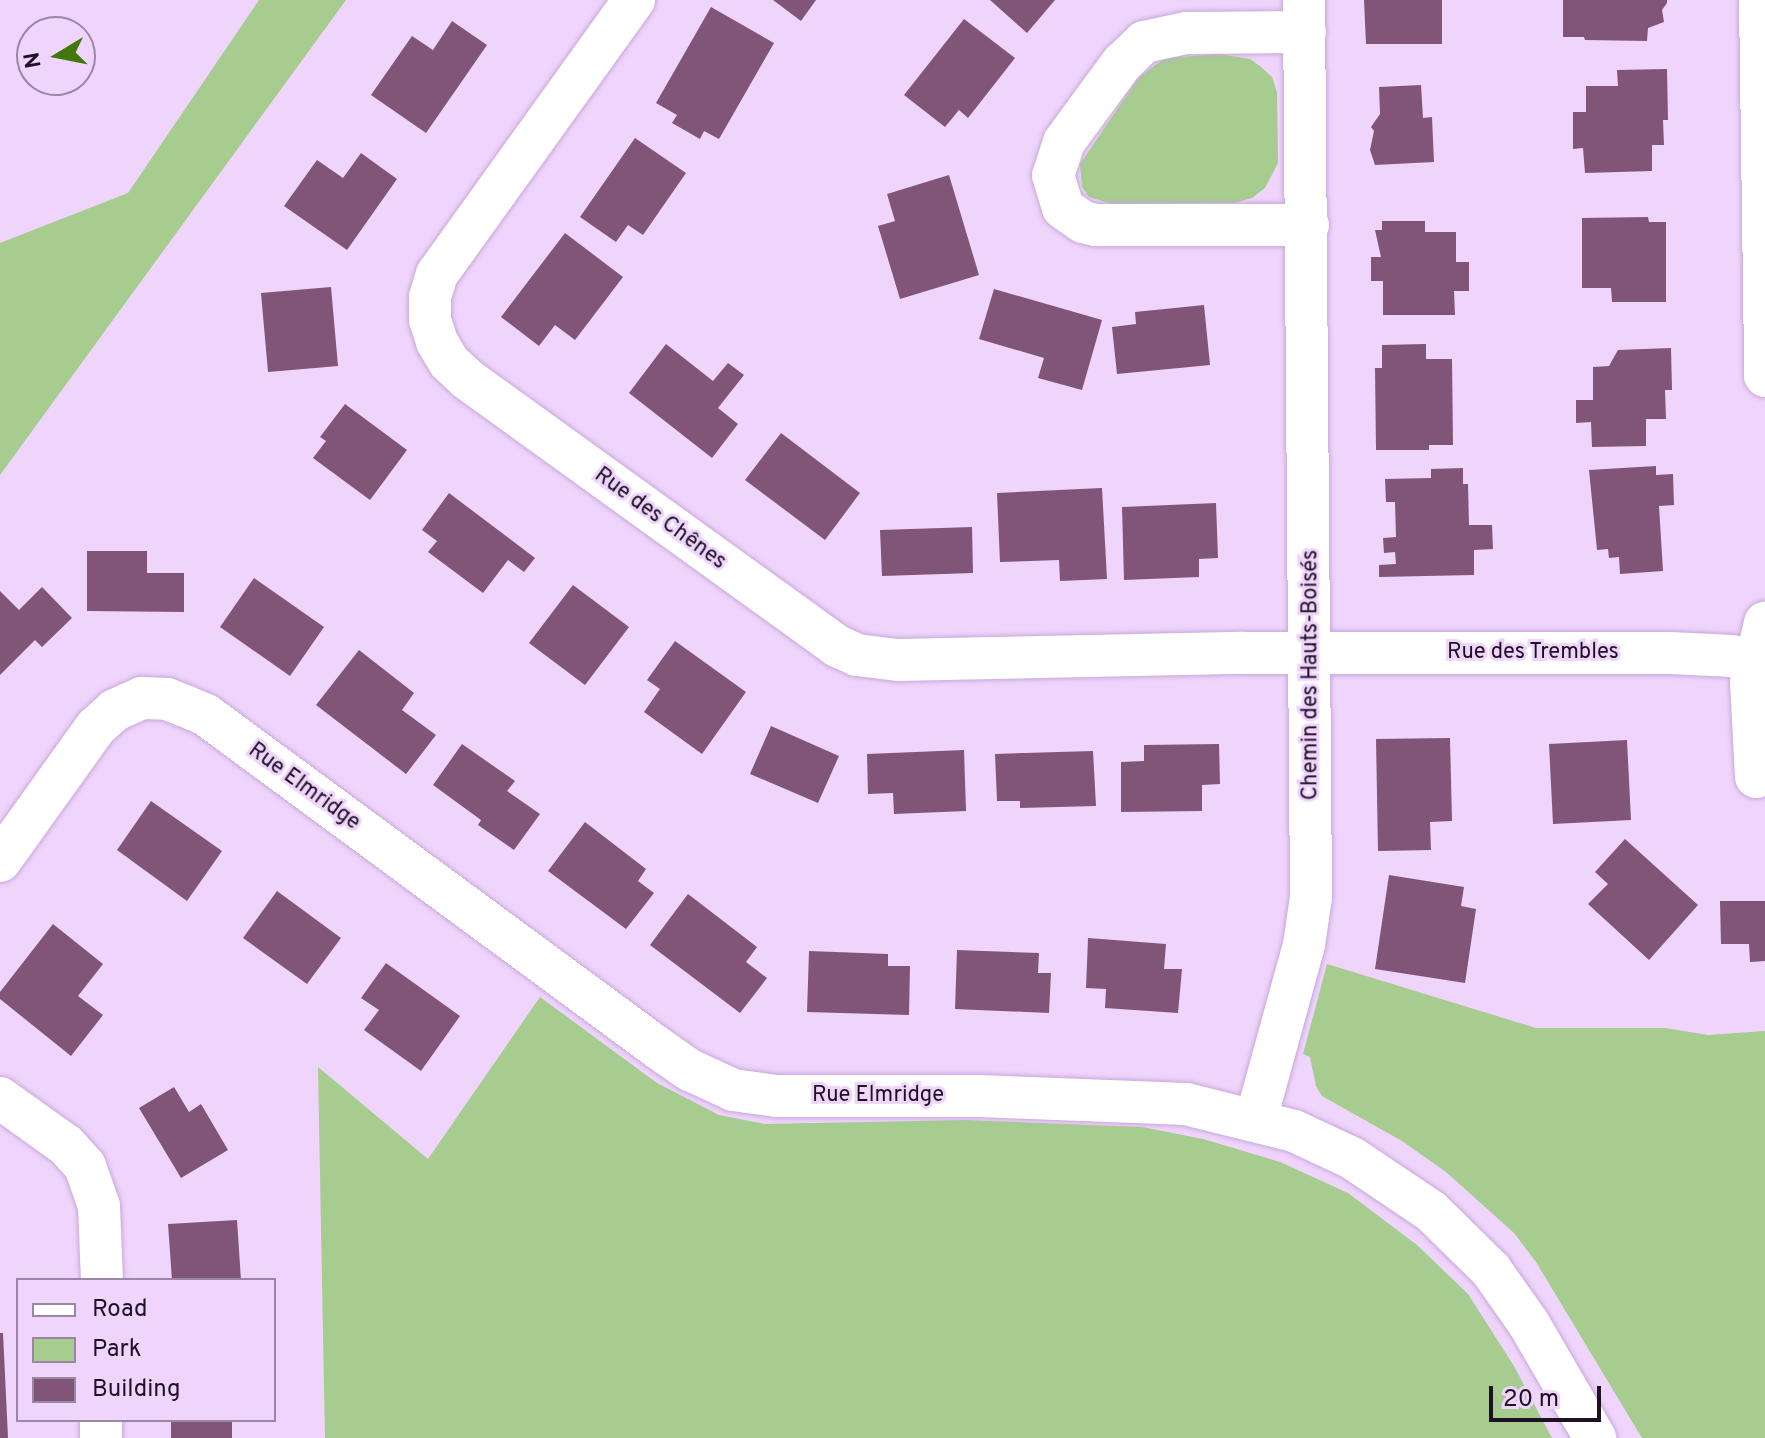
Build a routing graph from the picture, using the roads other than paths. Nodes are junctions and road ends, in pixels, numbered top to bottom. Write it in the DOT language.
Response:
graph roads {
  1 [pos="634,0"];
  2 [pos="1760,0"];
  3 [pos="1305,16"];
  4 [pos="1308,225"];
  5 [pos="1765,376"];
  6 [pos="1765,623"];
  7 [pos="1310,654"];
  8 [pos="1754,663"];
  9 [pos="1756,777"];
  10 [pos="0,861"];
  11 [pos="0,1098"];
  12 [pos="1256,1119"];
  13 [pos="102,1278"];
  14 [pos="1595,1438"];
  1 -- 7 [label="street, Rue des Chênes"];
  2 -- 5 [label="street"];
  3 -- 4 [label="street, Chemin des Hauts-Boisés"];
  3 -- 4 [label="street, Chemin des Hauts-Boisés"];
  4 -- 7 [label="street, Chemin des Hauts-Boisés"];
  6 -- 8 [label="street"];
  7 -- 8 [label="street, Rue des Trembles"];
  7 -- 12 [label="street, Chemin des Hauts-Boisés"];
  8 -- 9 [label="street"];
  10 -- 12 [label="street, Rue Elmridge"];
  11 -- 13 [label="street"];
  12 -- 14 [label="street, Rue Elmridge"];
}
